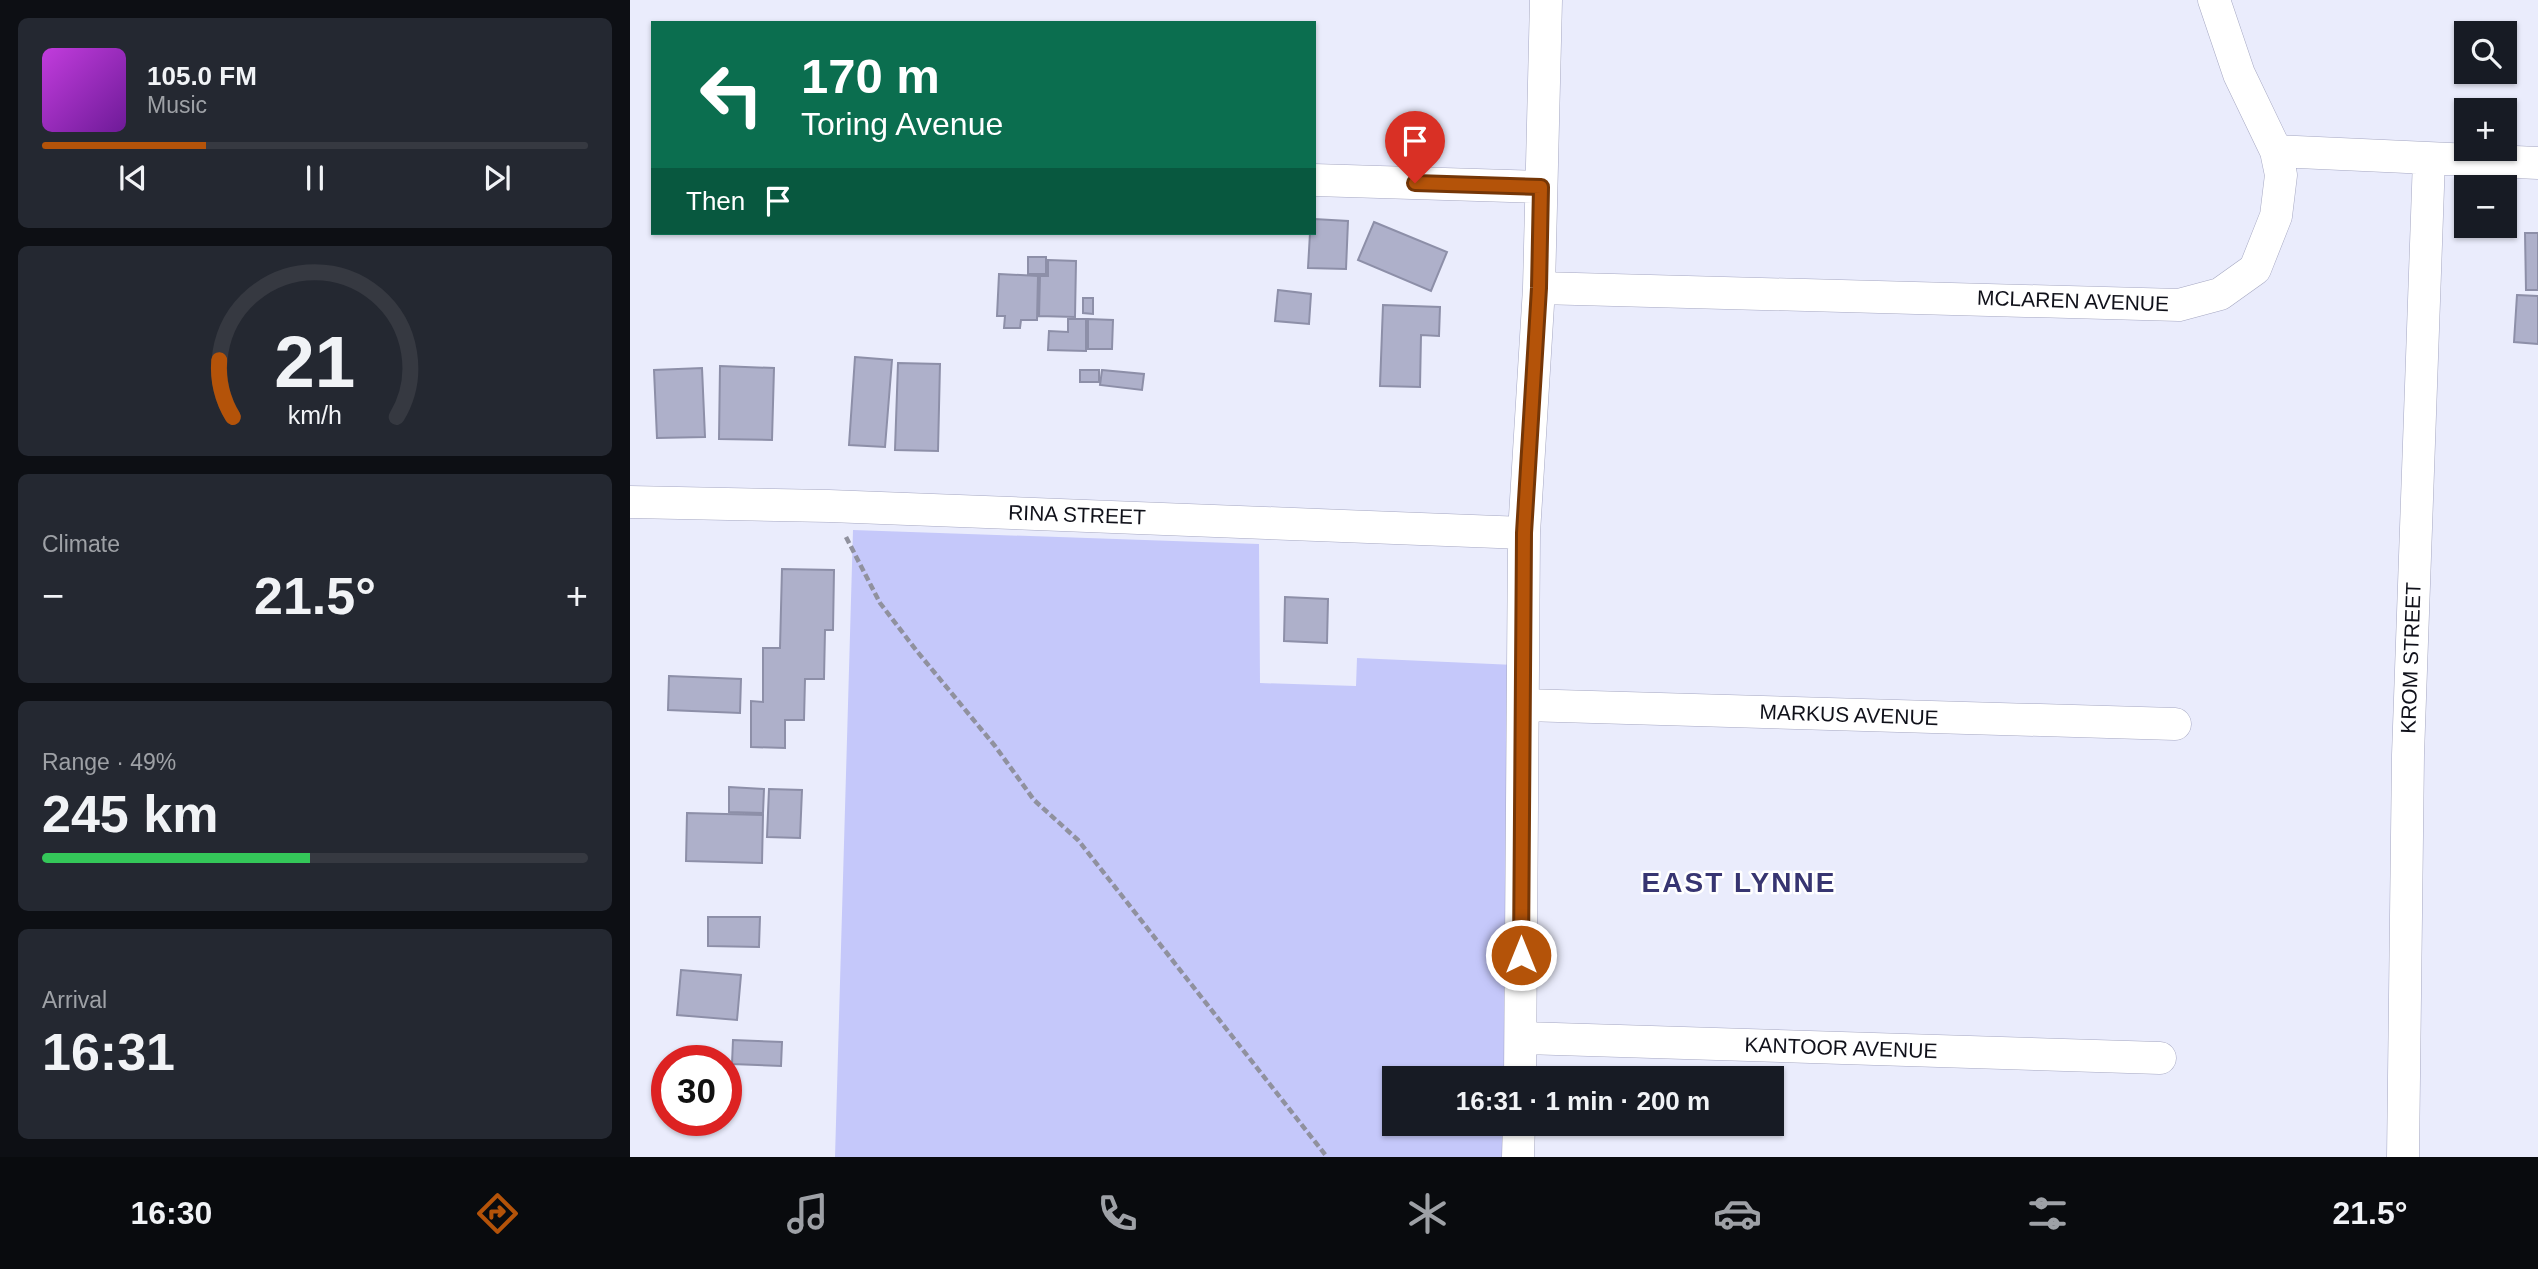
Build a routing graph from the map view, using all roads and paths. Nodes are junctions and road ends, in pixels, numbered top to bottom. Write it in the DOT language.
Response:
graph roads {
  1 [pos="1546,0"];
  2 [pos="2214,0"];
  3 [pos="2276,151"];
  4 [pos="2429,159"];
  5 [pos="2538,163"];
  6 [pos="1316,180"];
  7 [pos="1541,187"];
  8 [pos="1539,288"];
  9 [pos="630,502"];
  10 [pos="829,506"];
  11 [pos="1524,533"];
  12 [pos="1523,705"];
  13 [pos="2175,724"];
  14 [pos="1521,1038"];
  15 [pos="2160,1058"];
  16 [pos="1520,1066"];
  17 [pos="1519,1136"];
  18 [pos="1327,1157"];
  19 [pos="1518,1157"];
  20 [pos="2403,1157"];
  1 -- 7 [label="street"];
  2 -- 3 [label="street"];
  3 -- 4 [label="street"];
  3 -- 8 [label="street, MCLAREN AVENUE"];
  4 -- 5 [label="street"];
  4 -- 20 [label="street, KROM STREET"];
  6 -- 7 [label="street"];
  7 -- 8 [label="street"];
  8 -- 11 [label="street"];
  9 -- 10 [label="street, RINA STREET"];
  10 -- 11 [label="street, RINA STREET"];
  10 -- 18 [label="path"];
  11 -- 12 [label="street"];
  12 -- 13 [label="street, MARKUS AVENUE"];
  12 -- 14 [label="street"];
  14 -- 15 [label="street, KANTOOR AVENUE"];
  14 -- 16 [label="street"];
  17 -- 19 [label="street"];
}
